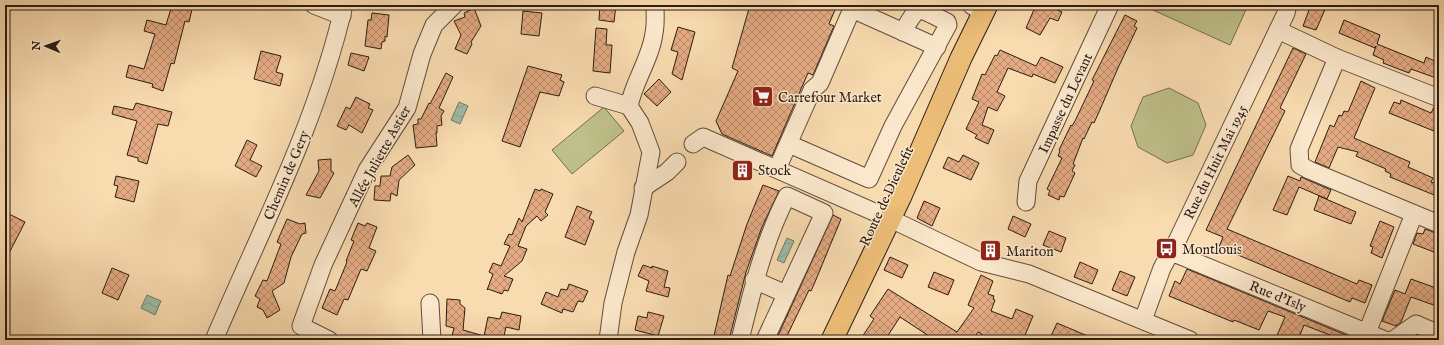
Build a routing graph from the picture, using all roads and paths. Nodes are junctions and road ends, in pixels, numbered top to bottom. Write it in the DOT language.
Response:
graph roads {
  1 [pos="314,5"];
  2 [pos="454,5"];
  3 [pos="655,5"];
  4 [pos="1110,5"];
  5 [pos="1288,5"];
  6 [pos="980,8"];
  7 [pos="848,10"];
  8 [pos="343,11"];
  9 [pos="872,11"];
  10 [pos="1278,30"];
  11 [pos="903,32"];
  12 [pos="937,47"];
  13 [pos="961,58"];
  14 [pos="1337,58"];
  15 [pos="595,96"];
  16 [pos="1439,98"];
  17 [pos="628,106"];
  18 [pos="692,144"];
  19 [pos="789,144"];
  20 [pos="677,162"];
  21 [pos="778,170"];
  22 [pos="813,185"];
  23 [pos="643,188"];
  24 [pos="1026,202"];
  25 [pos="803,203"];
  26 [pos="1414,214"];
  27 [pos="884,216"];
  28 [pos="1439,224"];
  29 [pos="1171,252"];
  30 [pos="754,280"];
  31 [pos="786,294"];
  32 [pos="430,303"];
  33 [pos="1143,320"];
  34 [pos="1439,334"];
  35 [pos="1365,336"];
  36 [pos="214,340"];
  37 [pos="329,340"];
  38 [pos="432,340"];
  39 [pos="608,340"];
  40 [pos="740,340"];
  41 [pos="765,340"];
  42 [pos="825,340"];
  43 [pos="832,340"];
  44 [pos="1190,340"];
  45 [pos="1385,340"];
  46 [pos="1393,340"];
  1 -- 8 [label="street"];
  2 -- 37 [label="street, Allée Juliette Astier"];
  3 -- 17 [label="street"];
  4 -- 24 [label="street, Impasse du Levant"];
  5 -- 10 [label="street, Rue du Huit Mai 1945"];
  6 -- 13 [label="main road, Route de Dieulefit"];
  7 -- 9 [label="street"];
  7 -- 19 [label="street"];
  8 -- 36 [label="street, Chemin de Gery"];
  9 -- 11 [label="street"];
  10 -- 14 [label="street"];
  10 -- 29 [label="street, Rue du Huit Mai 1945"];
  11 -- 12 [label="street"];
  11 -- 12 [label="street"];
  12 -- 19 [label="street"];
  13 -- 27 [label="main road, Route de Dieulefit"];
  13 -- 27 [label="main road, Route de Dieulefit"];
  14 -- 16 [label="street"];
  14 -- 26 [label="street"];
  15 -- 17 [label="street"];
  17 -- 23 [label="street"];
  18 -- 21 [label="street"];
  19 -- 21 [label="street"];
  20 -- 23 [label="street"];
  21 -- 22 [label="street"];
  22 -- 25 [label="street"];
  22 -- 27 [label="street"];
  23 -- 39 [label="street"];
  25 -- 30 [label="street"];
  25 -- 31 [label="street"];
  26 -- 28 [label="street"];
  26 -- 35 [label="street"];
  27 -- 33 [label="street"];
  27 -- 42 [label="main road, Route de Dieulefit"];
  27 -- 43 [label="main road, Route de Dieulefit"];
  29 -- 33 [label="street, Rue du Huit Mai 1945"];
  29 -- 35 [label="street, Rue d'Isly"];
  30 -- 31 [label="street"];
  30 -- 40 [label="street"];
  31 -- 41 [label="street"];
  32 -- 38 [label="street"];
  33 -- 44 [label="street"];
  34 -- 46 [label="street"];
  35 -- 45 [label="street, Rue d'Isly"];
}
